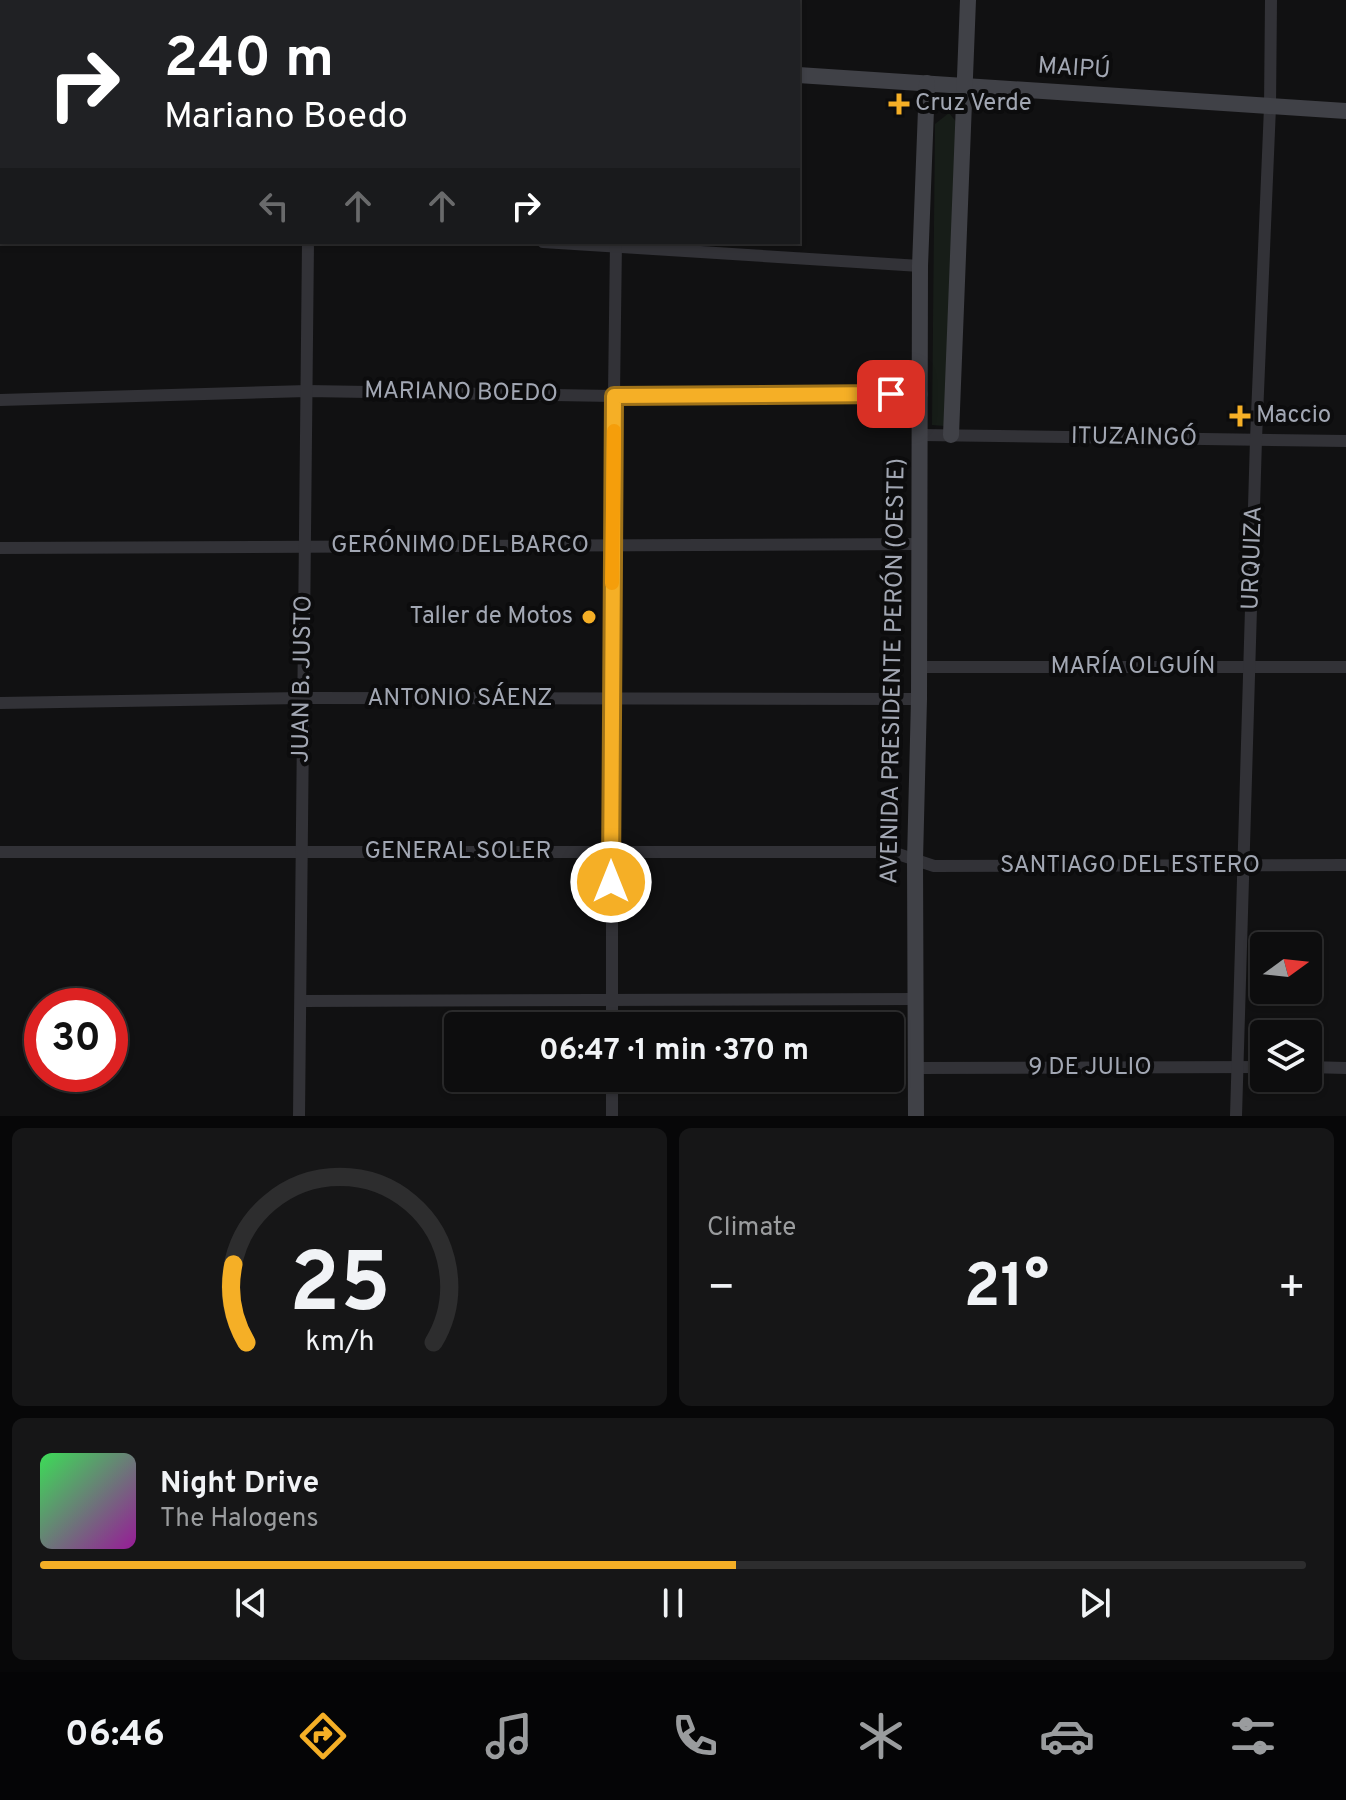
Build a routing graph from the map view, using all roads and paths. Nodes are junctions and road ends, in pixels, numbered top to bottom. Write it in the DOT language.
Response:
graph roads {
  1 [pos="968,0"];
  2 [pos="1271,0"];
  3 [pos="800,75"];
  4 [pos="927,83"];
  5 [pos="965,85"];
  6 [pos="927,102"];
  7 [pos="965,104"];
  8 [pos="1270,107"];
  9 [pos="1346,111"];
  10 [pos="308,244"];
  11 [pos="616,244"];
  12 [pos="920,266"];
  13 [pos="307,391"];
  14 [pos="922,394"];
  15 [pos="614,396"];
  16 [pos="0,400"];
  17 [pos="921,435"];
  18 [pos="951,435"];
  19 [pos="1256,439"];
  20 [pos="1346,441"];
  21 [pos="921,544"];
  22 [pos="304,546"];
  23 [pos="612,546"];
  24 [pos="0,548"];
  25 [pos="1249,666"];
  26 [pos="920,667"];
  27 [pos="1346,667"];
  28 [pos="303,698"];
  29 [pos="611,699"];
  30 [pos="919,699"];
  31 [pos="0,703"];
  32 [pos="0,852"];
  33 [pos="302,852"];
  34 [pos="611,852"];
  35 [pos="915,860"];
  36 [pos="1244,865"];
  37 [pos="1346,865"];
  38 [pos="917,999"];
  39 [pos="611,1000"];
  40 [pos="302,1001"];
  41 [pos="611,1012"];
  42 [pos="1237,1067"];
  43 [pos="1250,1067"];
  44 [pos="1322,1067"];
  45 [pos="917,1068"];
  46 [pos="1346,1068"];
  47 [pos="612,1092"];
  48 [pos="299,1116"];
  49 [pos="612,1116"];
  50 [pos="916,1116"];
  51 [pos="1236,1116"];
  1 -- 5 [label="main road"];
  2 -- 8 [label="street, URQUIZA"];
  3 -- 4 [label="main road, MAIPÚ"];
  4 -- 5 [label="main road, MAIPÚ"];
  4 -- 6 [label="main road, AVENIDA PRESIDENTE PERÓN (OESTE)"];
  5 -- 7 [label="main road"];
  5 -- 8 [label="main road, MAIPÚ"];
  6 -- 7 [label="street"];
  6 -- 12 [label="main road, AVENIDA PRESIDENTE PERÓN (OESTE)"];
  7 -- 18 [label="main road"];
  8 -- 9 [label="main road, MAIPÚ"];
  8 -- 19 [label="street, URQUIZA"];
  10 -- 13 [label="street, JUAN B. JUSTO"];
  11 -- 12 [label="street"];
  11 -- 15 [label="street"];
  12 -- 14 [label="main road, AVENIDA PRESIDENTE PERÓN (OESTE)"];
  13 -- 15 [label="street, MARIANO BOEDO"];
  13 -- 16 [label="street, MARIANO BOEDO"];
  13 -- 22 [label="street, JUAN B. JUSTO"];
  14 -- 15 [label="street, MARIANO BOEDO"];
  14 -- 17 [label="main road, AVENIDA PRESIDENTE PERÓN (OESTE)"];
  15 -- 23 [label="street"];
  17 -- 18 [label="street, ITUZAINGÓ"];
  17 -- 21 [label="main road, AVENIDA PRESIDENTE PERÓN (OESTE)"];
  18 -- 19 [label="street, ITUZAINGÓ"];
  19 -- 20 [label="street, ITUZAINGÓ"];
  19 -- 25 [label="street, URQUIZA"];
  21 -- 23 [label="street, GERÓNIMO DEL BARCO"];
  21 -- 26 [label="main road, AVENIDA PRESIDENTE PERÓN (OESTE)"];
  22 -- 23 [label="street, GERÓNIMO DEL BARCO"];
  22 -- 24 [label="street, GERÓNIMO DEL BARCO"];
  22 -- 28 [label="street, JUAN B. JUSTO"];
  23 -- 29 [label="street"];
  25 -- 26 [label="street, MARÍA OLGUÍN"];
  25 -- 27 [label="street, MARÍA OLGUÍN"];
  25 -- 36 [label="street, URQUIZA"];
  26 -- 30 [label="main road, AVENIDA PRESIDENTE PERÓN (OESTE)"];
  28 -- 29 [label="street, ANTONIO SÁENZ"];
  28 -- 31 [label="street, ANTONIO SÁENZ"];
  28 -- 33 [label="street, JUAN B. JUSTO"];
  29 -- 30 [label="street, ANTONIO SÁENZ"];
  29 -- 34 [label="street"];
  30 -- 35 [label="main road, AVENIDA PRESIDENTE PERÓN (OESTE)"];
  32 -- 33 [label="street, GENERAL SOLER"];
  33 -- 34 [label="street, GENERAL SOLER"];
  33 -- 40 [label="street, JUAN B. JUSTO"];
  34 -- 35 [label="street, GENERAL SOLER"];
  34 -- 39 [label="street"];
  35 -- 36 [label="street, SANTIAGO DEL ESTERO"];
  35 -- 38 [label="main road, AVENIDA PRESIDENTE PERÓN (OESTE)"];
  36 -- 37 [label="street, SANTIAGO DEL ESTERO"];
  36 -- 42 [label="street, URQUIZA"];
  38 -- 39 [label="street"];
  38 -- 45 [label="main road, AVENIDA PRESIDENTE PERÓN (OESTE)"];
  39 -- 40 [label="street"];
  39 -- 41 [label="street"];
  40 -- 48 [label="street, JUAN B. JUSTO"];
  42 -- 43 [label="street, 9 DE JULIO"];
  42 -- 45 [label="street, 9 DE JULIO"];
  42 -- 51 [label="street, URQUIZA"];
  44 -- 46 [label="street"];
  45 -- 50 [label="main road, AVENIDA PRESIDENTE PERÓN (OESTE)"];
  47 -- 49 [label="street"];
}
